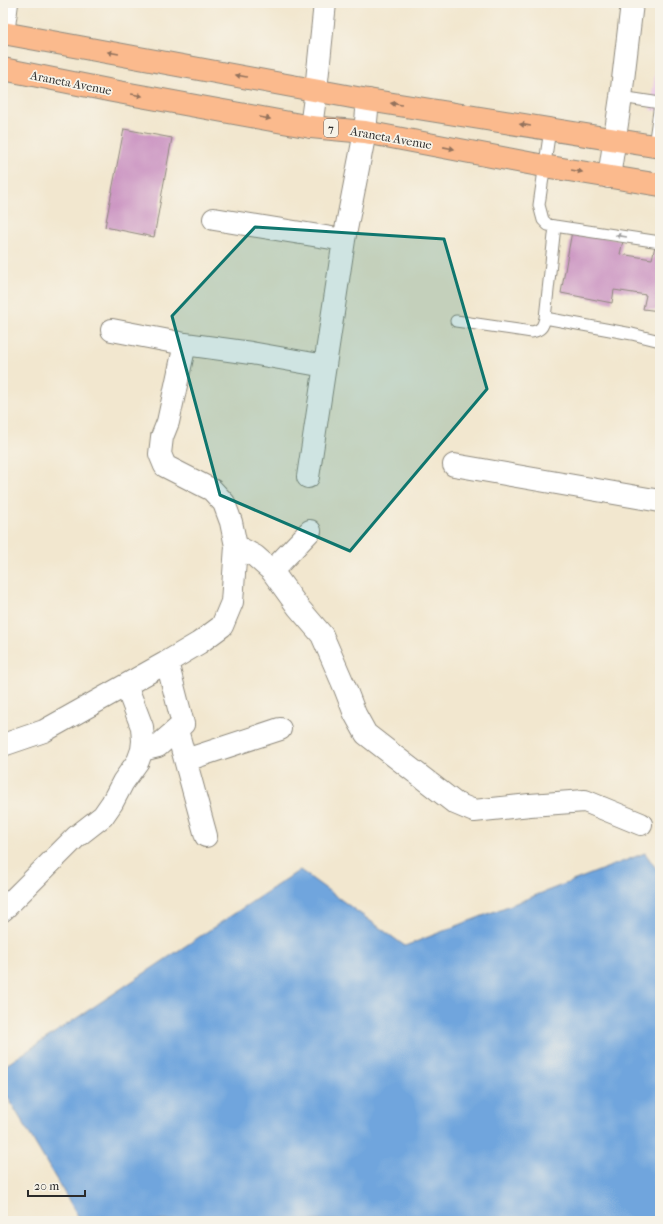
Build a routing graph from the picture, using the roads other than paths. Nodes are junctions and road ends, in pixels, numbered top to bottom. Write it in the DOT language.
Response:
graph roads {
  1 [pos="7,3"];
  2 [pos="325,3"];
  3 [pos="632,3"];
  4 [pos="3,34"];
  5 [pos="3,69"];
  6 [pos="316,90"];
  7 [pos="621,97"];
  8 [pos="368,100"];
  9 [pos="660,104"];
  10 [pos="311,126"];
  11 [pos="550,129"];
  12 [pos="365,132"];
  13 [pos="615,140"];
  14 [pos="657,147"];
  15 [pos="544,166"];
  16 [pos="609,177"];
  17 [pos="660,185"];
  18 [pos="214,219"];
  19 [pos="555,226"];
  20 [pos="344,240"];
  21 [pos="660,242"];
  22 [pos="545,318"];
  23 [pos="456,321"];
  24 [pos="112,330"];
  25 [pos="660,341"];
  26 [pos="185,344"];
  27 [pos="325,366"];
  28 [pos="454,465"];
  29 [pos="308,478"];
  30 [pos="660,501"];
  31 [pos="310,531"];
  32 [pos="236,546"];
  33 [pos="272,571"];
  34 [pos="167,662"];
  35 [pos="126,685"];
  36 [pos="280,729"];
  37 [pos="177,730"];
  38 [pos="3,745"];
  39 [pos="142,750"];
  40 [pos="186,760"];
  41 [pos="641,824"];
  42 [pos="206,836"];
  43 [pos="3,910"];
  1 -- 4 [label="street"];
  2 -- 6 [label="street"];
  3 -- 7 [label="street"];
  6 -- 4 [label="main road, one-way"];
  5 -- 10 [label="main road, Araneta Avenue / 7, one-way"];
  6 -- 8 [label="main road"];
  6 -- 10 [label="street"];
  7 -- 9 [label="lane"];
  7 -- 13 [label="street"];
  11 -- 8 [label="main road, one-way"];
  8 -- 12 [label="street"];
  9 -- 14 [label="lane"];
  10 -- 12 [label="main road, Araneta Avenue / 7"];
  11 -- 13 [label="main road"];
  11 -- 15 [label="lane"];
  12 -- 15 [label="main road, Araneta Avenue / 7, one-way"];
  12 -- 20 [label="street"];
  13 -- 14 [label="main road"];
  13 -- 16 [label="street"];
  15 -- 16 [label="main road, Araneta Avenue / 7, one-way"];
  15 -- 19 [label="lane"];
  16 -- 17 [label="main road, Araneta Avenue / 7"];
  18 -- 20 [label="street"];
  21 -- 19 [label="lane, one-way"];
  19 -- 22 [label="lane"];
  20 -- 27 [label="street"];
  22 -- 23 [label="lane"];
  22 -- 25 [label="lane"];
  24 -- 26 [label="street"];
  26 -- 27 [label="street"];
  26 -- 32 [label="street"];
  27 -- 29 [label="street"];
  28 -- 30 [label="street"];
  31 -- 33 [label="street"];
  32 -- 33 [label="street"];
  32 -- 34 [label="street"];
  33 -- 41 [label="street"];
  34 -- 35 [label="street"];
  34 -- 37 [label="street"];
  35 -- 38 [label="street"];
  35 -- 39 [label="street"];
  36 -- 40 [label="street"];
  37 -- 39 [label="street"];
  37 -- 40 [label="street"];
  39 -- 43 [label="street"];
  40 -- 42 [label="street"];
}
